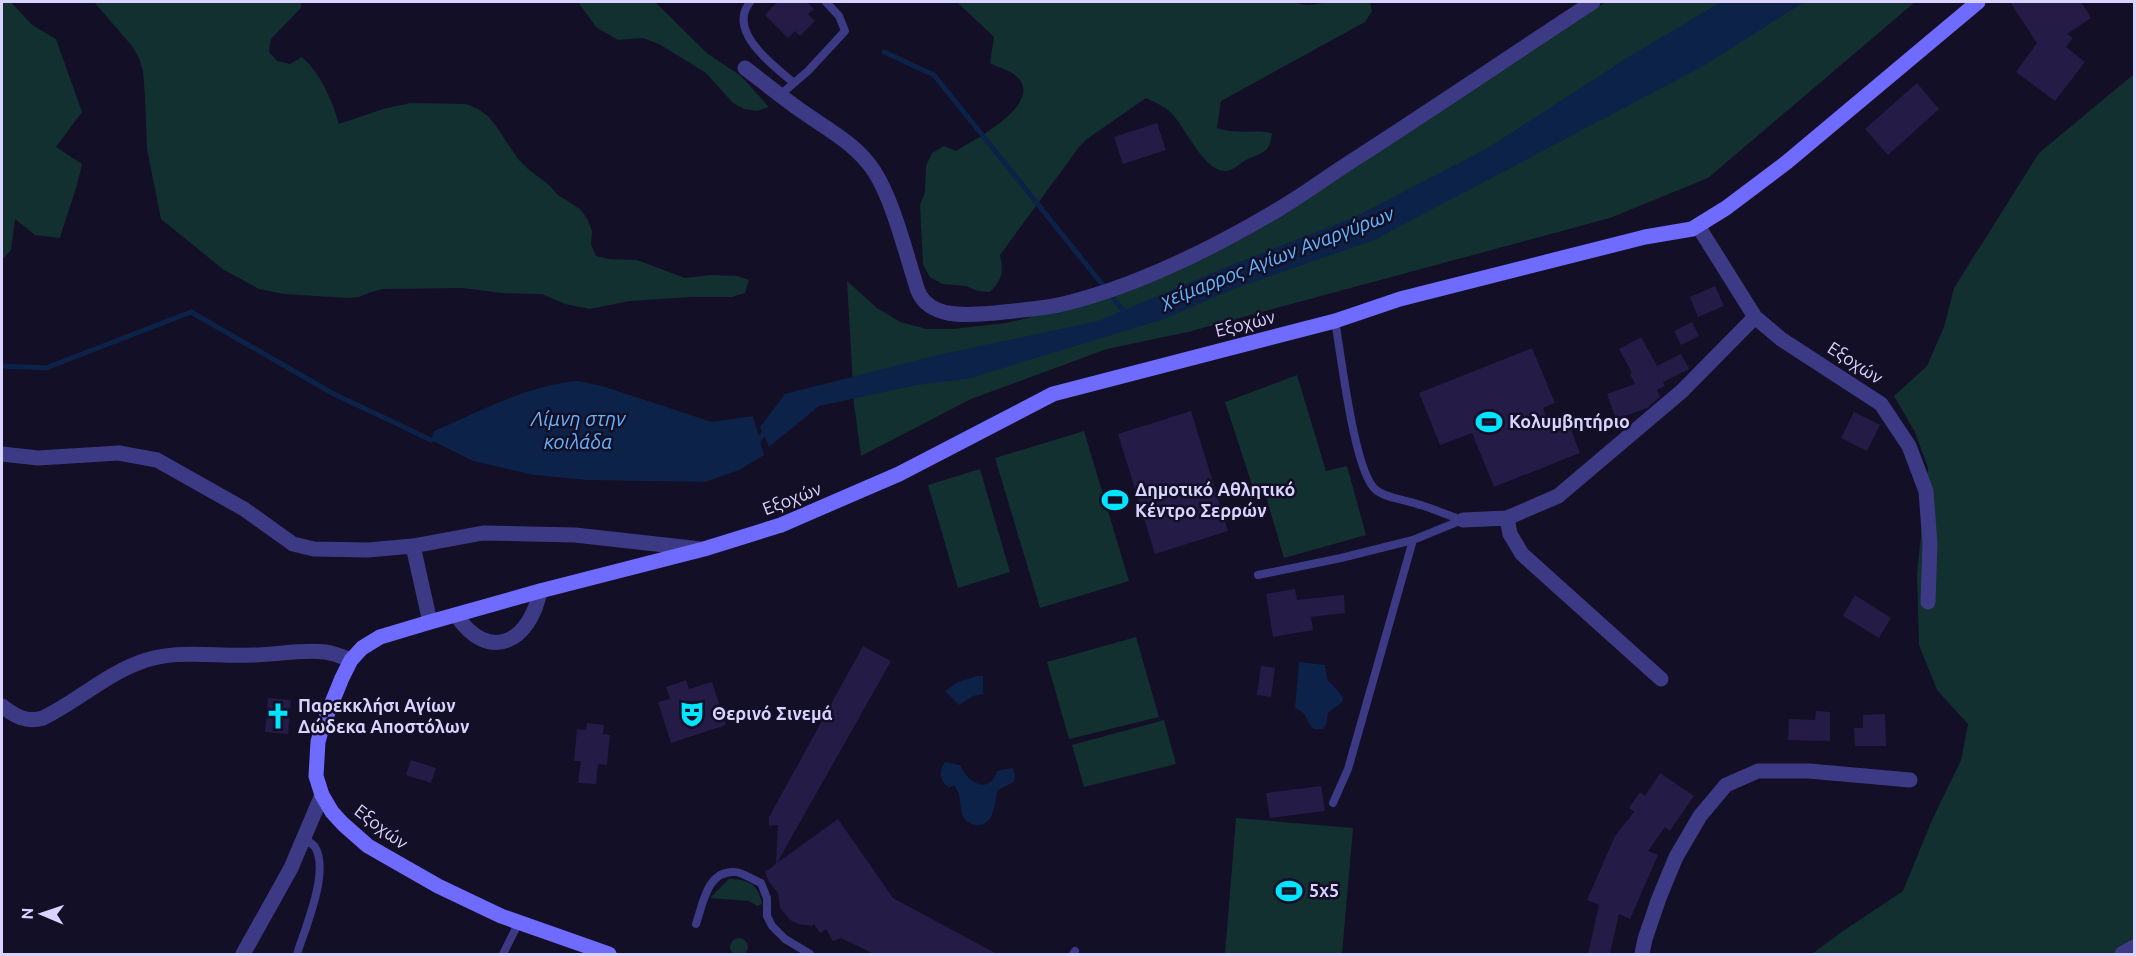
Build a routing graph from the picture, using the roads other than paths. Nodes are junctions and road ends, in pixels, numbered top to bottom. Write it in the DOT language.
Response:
graph roads {
  1 [pos="750,2"];
  2 [pos="826,2"];
  3 [pos="1593,2"];
  4 [pos="1978,2"];
  5 [pos="745,68"];
  6 [pos="794,83"];
  7 [pos="780,95"];
  8 [pos="1698,226"];
  9 [pos="1755,317"];
  10 [pos="1335,321"];
  11 [pos="2,454"];
  12 [pos="1507,518"];
  13 [pos="1462,520"];
  14 [pos="1413,540"];
  15 [pos="413,546"];
  16 [pos="704,549"];
  17 [pos="1258,575"];
  18 [pos="540,591"];
  19 [pos="1928,602"];
  20 [pos="456,615"];
  21 [pos="430,622"];
  22 [pos="351,660"];
  23 [pos="1661,679"];
  24 [pos="2,706"];
  25 [pos="1910,780"];
  26 [pos="322,795"];
  27 [pos="1333,803"];
  28 [pos="304,838"];
  29 [pos="519,922"];
  30 [pos="696,924"];
  31 [pos="2134,947"];
  32 [pos="243,954"];
  33 [pos="297,954"];
  34 [pos="503,954"];
  35 [pos="609,954"];
  36 [pos="810,954"];
  37 [pos="1642,954"];
  38 [pos="2122,954"];
  1 -- 6 [label="lane"];
  2 -- 6 [label="lane"];
  3 -- 7 [label="street"];
  4 -- 8 [label="main road, Εξοχών"];
  5 -- 7 [label="street"];
  6 -- 7 [label="lane"];
  8 -- 9 [label="street, Εξοχών"];
  8 -- 10 [label="main road, Εξοχών"];
  9 -- 12 [label="street"];
  9 -- 19 [label="street, Εξοχών"];
  10 -- 13 [label="lane"];
  10 -- 16 [label="main road, Εξοχών"];
  11 -- 15 [label="street"];
  12 -- 13 [label="street"];
  12 -- 23 [label="street"];
  13 -- 14 [label="lane"];
  14 -- 17 [label="lane"];
  14 -- 27 [label="lane"];
  15 -- 16 [label="street"];
  15 -- 21 [label="street"];
  16 -- 18 [label="main road, Εξοχών"];
  18 -- 20 [label="main road, Εξοχών"];
  18 -- 20 [label="street"];
  20 -- 21 [label="main road, Εξοχών"];
  21 -- 22 [label="main road, Εξοχών"];
  22 -- 24 [label="street"];
  22 -- 26 [label="main road, Εξοχών"];
  25 -- 37 [label="street"];
  26 -- 28 [label="street"];
  26 -- 29 [label="main road, Εξοχών"];
  28 -- 32 [label="street"];
  28 -- 33 [label="lane"];
  29 -- 34 [label="lane"];
  29 -- 35 [label="main road, Εξοχών"];
  30 -- 36 [label="lane"];
  31 -- 38 [label="street"];
}
